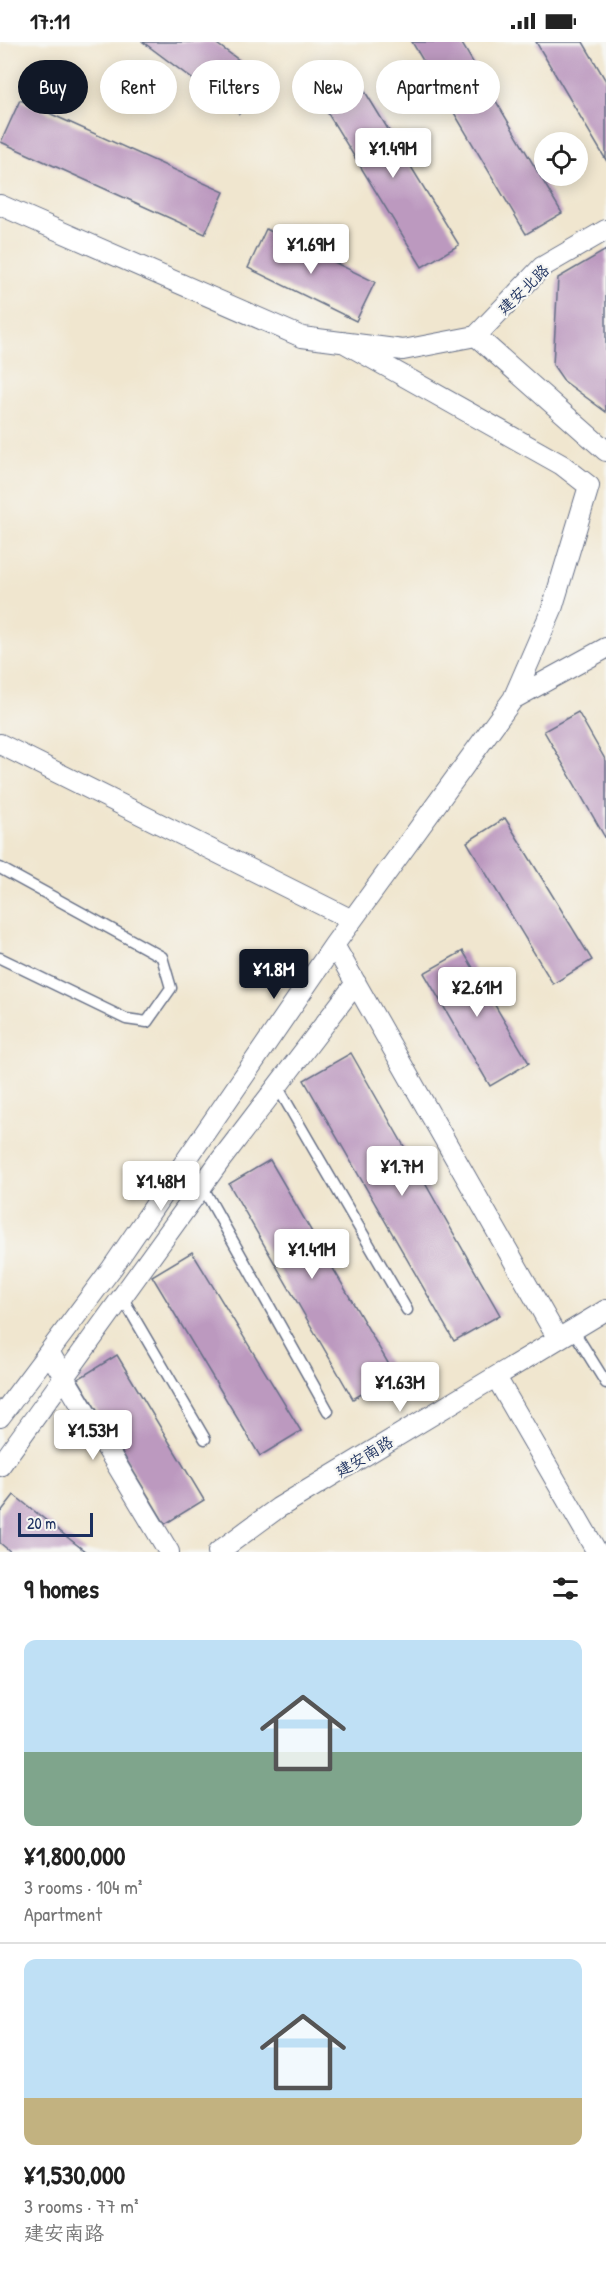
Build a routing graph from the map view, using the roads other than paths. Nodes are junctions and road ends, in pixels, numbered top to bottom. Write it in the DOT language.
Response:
graph roads {
  1 [pos="0,206"];
  2 [pos="606,230"];
  3 [pos="476,336"];
  4 [pos="343,342"];
  5 [pos="606,451"];
  6 [pos="597,487"];
  7 [pos="606,648"];
  8 [pos="513,699"];
  9 [pos="0,744"];
  10 [pos="0,868"];
  11 [pos="352,920"];
  12 [pos="334,945"];
  13 [pos="0,958"];
  14 [pos="356,983"];
  15 [pos="277,1086"];
  16 [pos="202,1186"];
  17 [pos="122,1297"];
  18 [pos="407,1310"];
  19 [pos="606,1310"];
  20 [pos="566,1334"];
  21 [pos="49,1352"];
  22 [pos="65,1377"];
  23 [pos="496,1377"];
  24 [pos="606,1383"];
  25 [pos="7,1393"];
  26 [pos="328,1411"];
  27 [pos="0,1417"];
  28 [pos="205,1439"];
  29 [pos="0,1466"];
  30 [pos="169,1552"];
  31 [pos="218,1552"];
  32 [pos="597,1552"];
  1 -- 4 [label="street"];
  2 -- 3 [label="street, 建安北路"];
  3 -- 4 [label="street"];
  3 -- 5 [label="street"];
  4 -- 6 [label="street"];
  6 -- 8 [label="street"];
  7 -- 8 [label="street"];
  8 -- 11 [label="street"];
  9 -- 11 [label="street"];
  10 -- 13 [label="lane"];
  11 -- 12 [label="street"];
  12 -- 14 [label="street"];
  12 -- 21 [label="street"];
  14 -- 15 [label="street"];
  14 -- 20 [label="street"];
  15 -- 16 [label="street"];
  15 -- 18 [label="lane"];
  16 -- 17 [label="street"];
  16 -- 26 [label="lane"];
  17 -- 22 [label="street"];
  17 -- 28 [label="lane"];
  19 -- 20 [label="street, 建安南路"];
  20 -- 23 [label="street, 建安南路"];
  20 -- 24 [label="lane"];
  21 -- 22 [label="street"];
  21 -- 25 [label="street"];
  22 -- 29 [label="street"];
  22 -- 30 [label="street"];
  23 -- 31 [label="street, 建安南路"];
  23 -- 32 [label="street"];
  25 -- 27 [label="street"];
}
